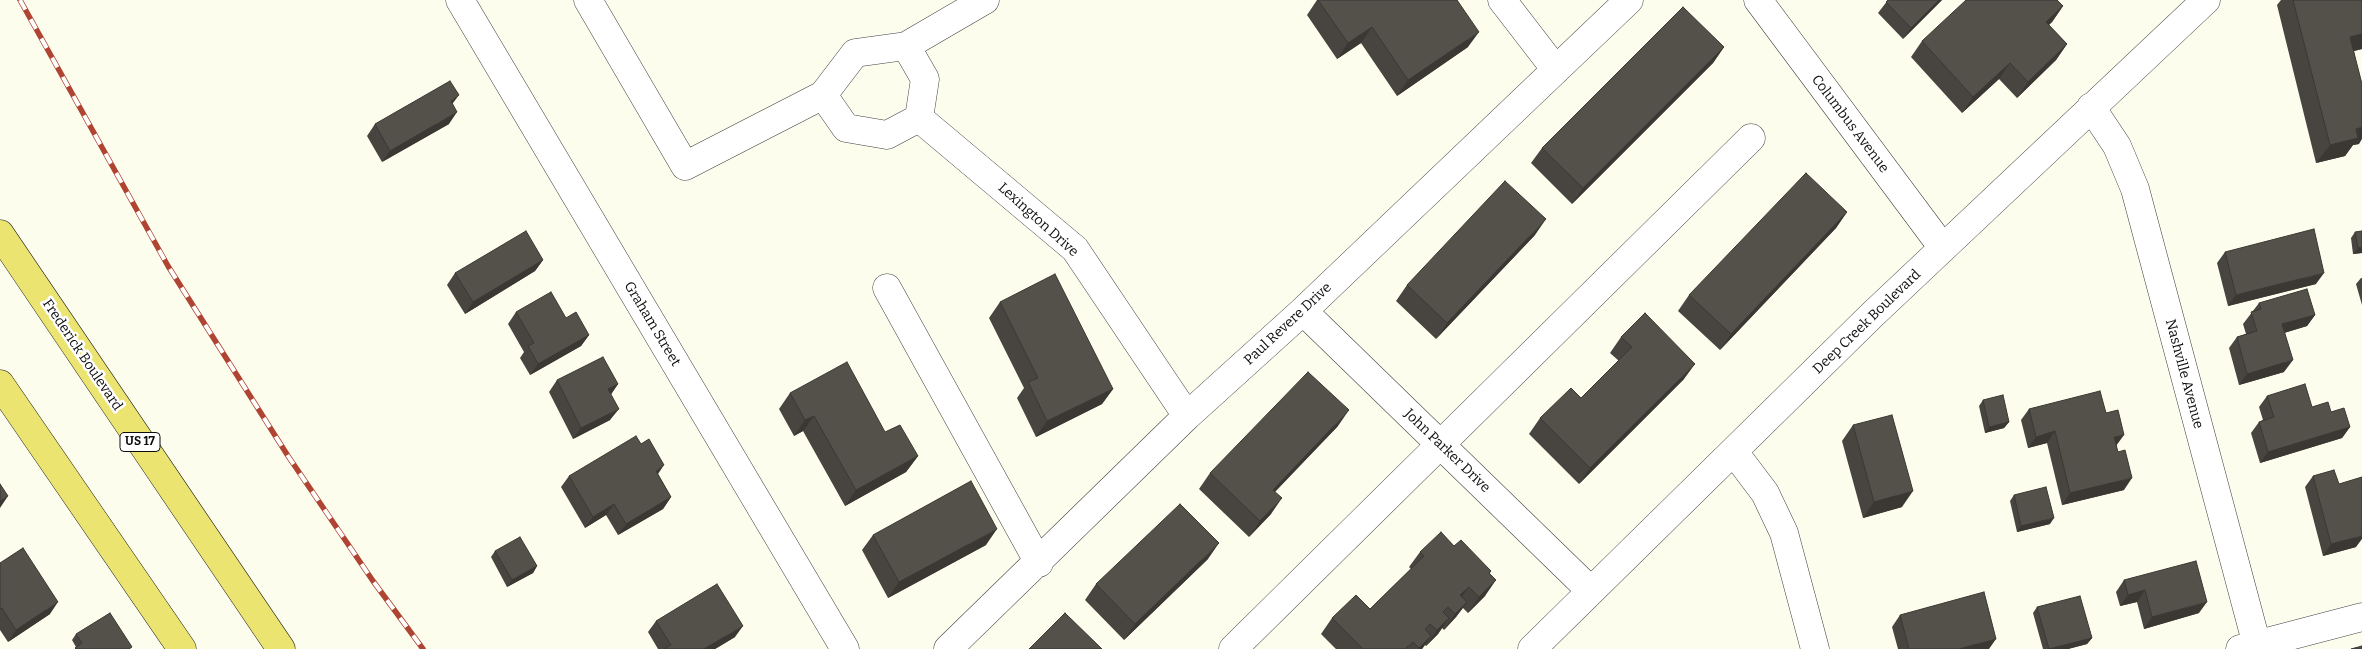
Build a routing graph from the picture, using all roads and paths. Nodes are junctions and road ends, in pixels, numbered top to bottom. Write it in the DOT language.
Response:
graph roads {
  1 [pos="460,0"];
  2 [pos="588,0"];
  3 [pos="985,0"];
  4 [pos="1502,0"];
  5 [pos="1629,0"];
  6 [pos="1758,0"];
  7 [pos="2206,0"];
  8 [pos="959,8"];
  9 [pos="906,46"];
  10 [pos="1556,70"];
  11 [pos="823,95"];
  12 [pos="2091,107"];
  13 [pos="919,118"];
  14 [pos="1751,138"];
  15 [pos="0,234"];
  16 [pos="1943,248"];
  17 [pos="887,288"];
  18 [pos="1303,311"];
  19 [pos="0,384"];
  20 [pos="1187,416"];
  21 [pos="1440,444"];
  22 [pos="1734,452"];
  23 [pos="1039,563"];
  24 [pos="1592,591"];
  25 [pos="2362,617"];
  26 [pos="2251,647"];
  27 [pos="182,649"];
  28 [pos="281,649"];
  29 [pos="845,649"];
  30 [pos="948,649"];
  31 [pos="1233,649"];
  32 [pos="1532,649"];
  33 [pos="1815,649"];
  1 -- 29 [label="street, Graham Street"];
  2 -- 11 [label="street"];
  3 -- 8 [label="street"];
  4 -- 10 [label="street"];
  5 -- 10 [label="street, Paul Revere Drive"];
  6 -- 16 [label="street, Columbus Avenue"];
  7 -- 12 [label="street, Deep Creek Boulevard"];
  8 -- 9 [label="street"];
  9 -- 11 [label="street"];
  9 -- 13 [label="street"];
  10 -- 18 [label="street, Paul Revere Drive"];
  11 -- 13 [label="street"];
  12 -- 16 [label="street, Deep Creek Boulevard"];
  12 -- 26 [label="street, Nashville Avenue"];
  13 -- 20 [label="street, Lexington Drive"];
  14 -- 21 [label="street"];
  15 -- 28 [label="main road, Frederick Boulevard / US 17"];
  16 -- 22 [label="street, Deep Creek Boulevard"];
  17 -- 23 [label="street"];
  18 -- 20 [label="street, Paul Revere Drive"];
  18 -- 21 [label="street, John Parker Drive"];
  19 -- 27 [label="main road"];
  20 -- 23 [label="street, Paul Revere Drive"];
  21 -- 24 [label="street, John Parker Drive"];
  21 -- 31 [label="street"];
  22 -- 24 [label="street, Deep Creek Boulevard"];
  22 -- 33 [label="street"];
  23 -- 30 [label="street, Paul Revere Drive"];
  24 -- 32 [label="street, Deep Creek Boulevard"];
  25 -- 26 [label="street"];
}
